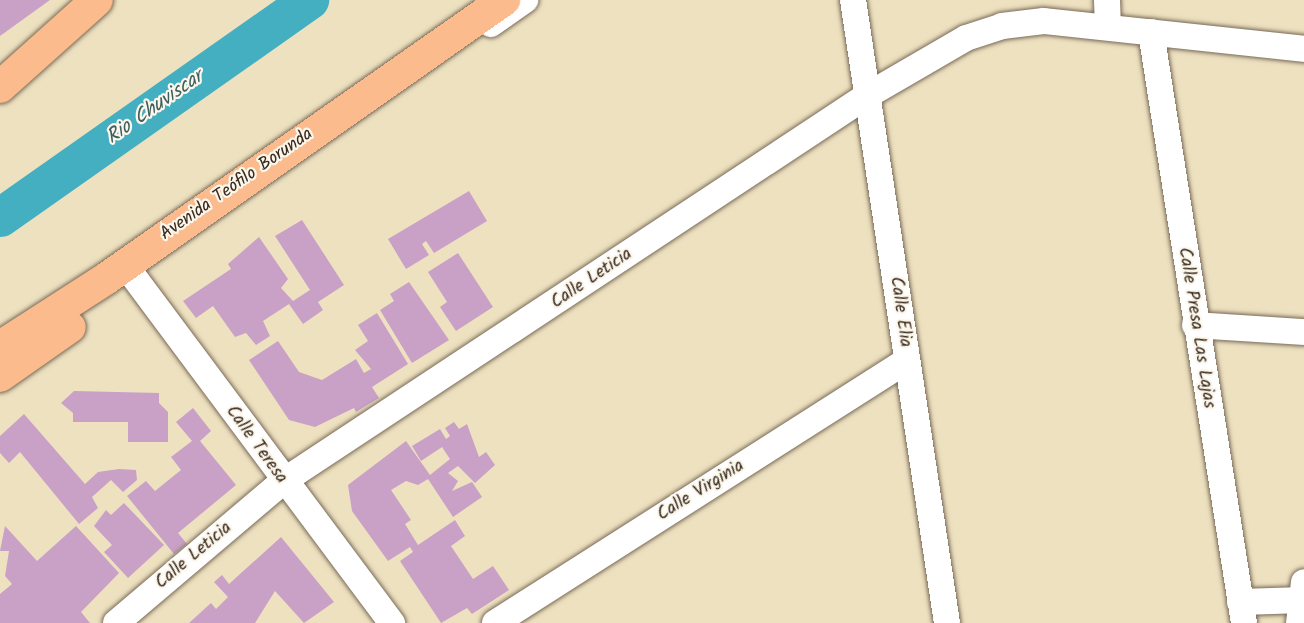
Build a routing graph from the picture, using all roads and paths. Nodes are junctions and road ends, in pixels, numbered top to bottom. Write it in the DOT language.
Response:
graph roads {
  1 [pos="96,0"];
  2 [pos="504,0"];
  3 [pos="525,0"];
  4 [pos="853,0"];
  5 [pos="1108,12"];
  6 [pos="60,28"];
  7 [pos="1150,32"];
  8 [pos="1304,49"];
  9 [pos="0,60"];
  10 [pos="0,87"];
  11 [pos="368,93"];
  12 [pos="868,95"];
  13 [pos="116,272"];
  14 [pos="1195,325"];
  15 [pos="1304,332"];
  16 [pos="8,342"];
  17 [pos="907,361"];
  18 [pos="0,376"];
  19 [pos="282,482"];
  20 [pos="1302,601"];
  21 [pos="1242,612"];
  22 [pos="945,622"];
  23 [pos="116,623"];
  24 [pos="392,623"];
  25 [pos="495,623"];
  1 -- 6 [label="main road"];
  2 -- 11 [label="main road, Avenida Teófilo Borunda"];
  3 -- 11 [label="street"];
  4 -- 12 [label="street, Calle Elia"];
  5 -- 7 [label="street, Calle Leticia"];
  5 -- 12 [label="street, Calle Leticia"];
  6 -- 9 [label="main road"];
  6 -- 10 [label="main road"];
  7 -- 8 [label="street, Calle Leticia"];
  7 -- 14 [label="street, Calle Presa Las Lajas"];
  11 -- 13 [label="main road, Avenida Teófilo Borunda"];
  12 -- 17 [label="street, Calle Elia"];
  12 -- 19 [label="street, Calle Leticia"];
  13 -- 16 [label="main road, Avenida Teófilo Borunda"];
  13 -- 18 [label="main road"];
  13 -- 19 [label="street, Calle Teresa"];
  14 -- 15 [label="street"];
  14 -- 21 [label="street, Calle Presa Las Lajas"];
  17 -- 22 [label="street, Calle Elia"];
  17 -- 25 [label="street, Calle Virginia"];
  19 -- 23 [label="street, Calle Leticia"];
  19 -- 24 [label="street, Calle Teresa"];
  20 -- 21 [label="street"];
}
